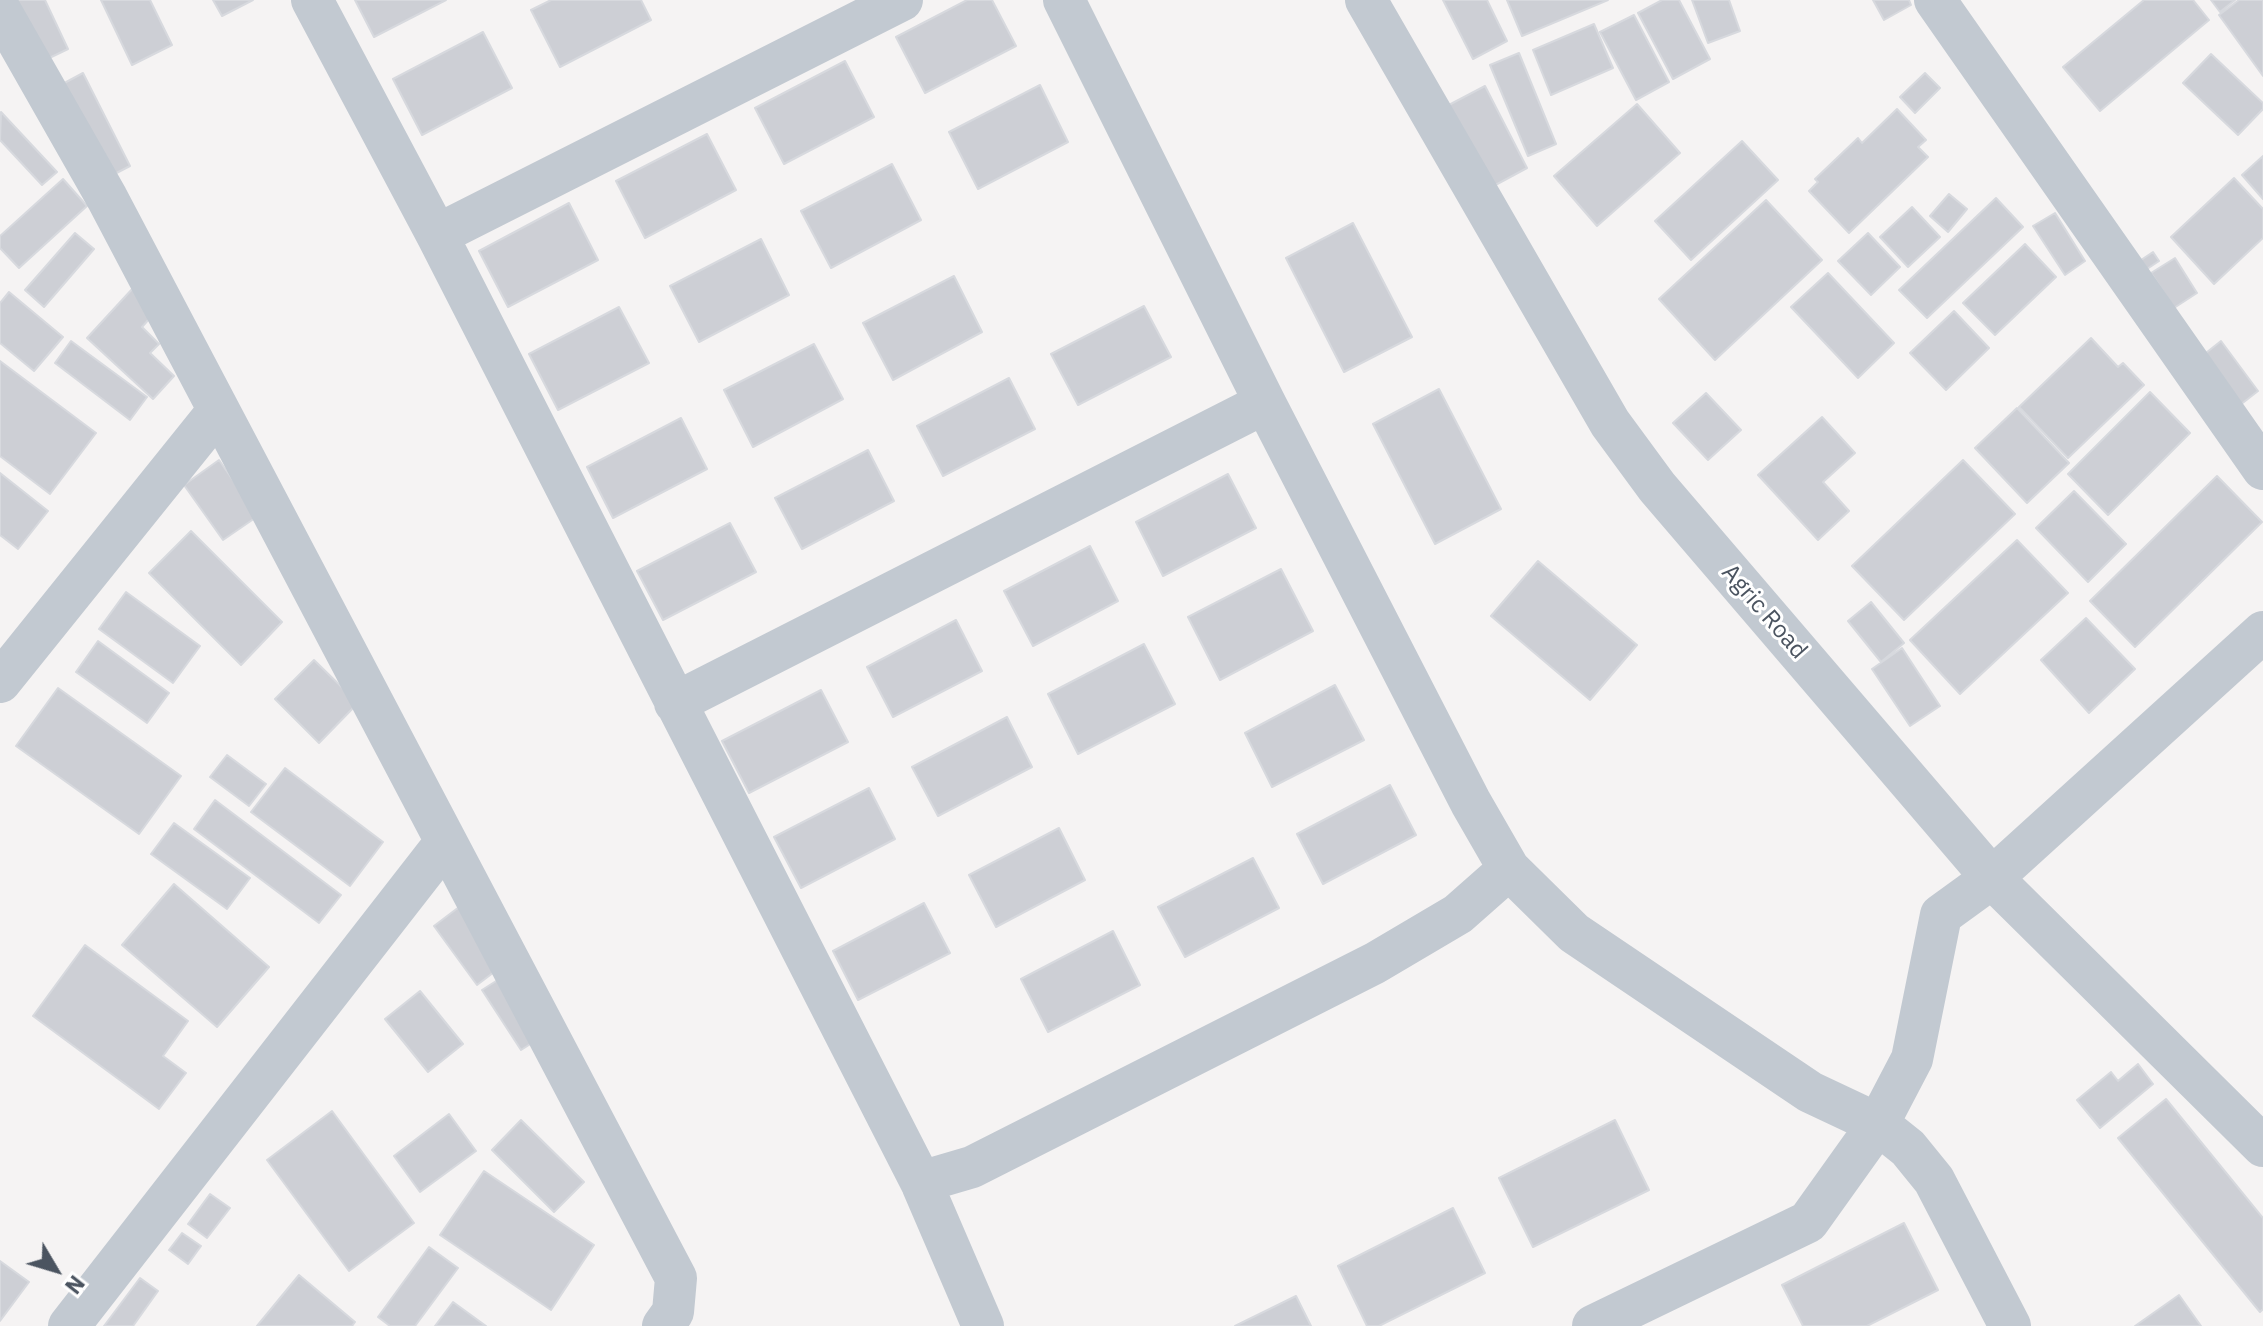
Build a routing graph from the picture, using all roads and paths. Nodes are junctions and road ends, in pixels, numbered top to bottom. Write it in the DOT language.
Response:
graph roads {
  1 [pos="312,0"];
  2 [pos="902,0"];
  3 [pos="1064,0"];
  4 [pos="1366,0"];
  5 [pos="1935,0"];
  6 [pos="0,10"];
  7 [pos="437,235"];
  8 [pos="1265,403"];
  9 [pos="218,411"];
  10 [pos="2263,469"];
  11 [pos="2263,632"];
  12 [pos="0,682"];
  13 [pos="675,703"];
  14 [pos="445,843"];
  15 [pos="1509,869"];
  16 [pos="1992,878"];
  17 [pos="1878,1124"];
  18 [pos="2263,1146"];
  19 [pos="921,1182"];
  20 [pos="2004,1324"];
  21 [pos="69,1326"];
  22 [pos="663,1326"];
  23 [pos="983,1326"];
  24 [pos="1593,1326"];
  1 -- 7 [label="street"];
  2 -- 7 [label="street"];
  3 -- 8 [label="street"];
  4 -- 16 [label="street, Agric Road"];
  5 -- 10 [label="street"];
  6 -- 9 [label="street"];
  7 -- 13 [label="street"];
  8 -- 13 [label="street"];
  8 -- 15 [label="street"];
  9 -- 12 [label="street"];
  9 -- 14 [label="street"];
  11 -- 16 [label="street"];
  13 -- 19 [label="street"];
  14 -- 21 [label="street"];
  14 -- 22 [label="street"];
  15 -- 17 [label="street"];
  15 -- 19 [label="street"];
  16 -- 17 [label="street"];
  16 -- 18 [label="street, Agric Road"];
  17 -- 20 [label="street"];
  17 -- 24 [label="street"];
  19 -- 23 [label="street"];
}
